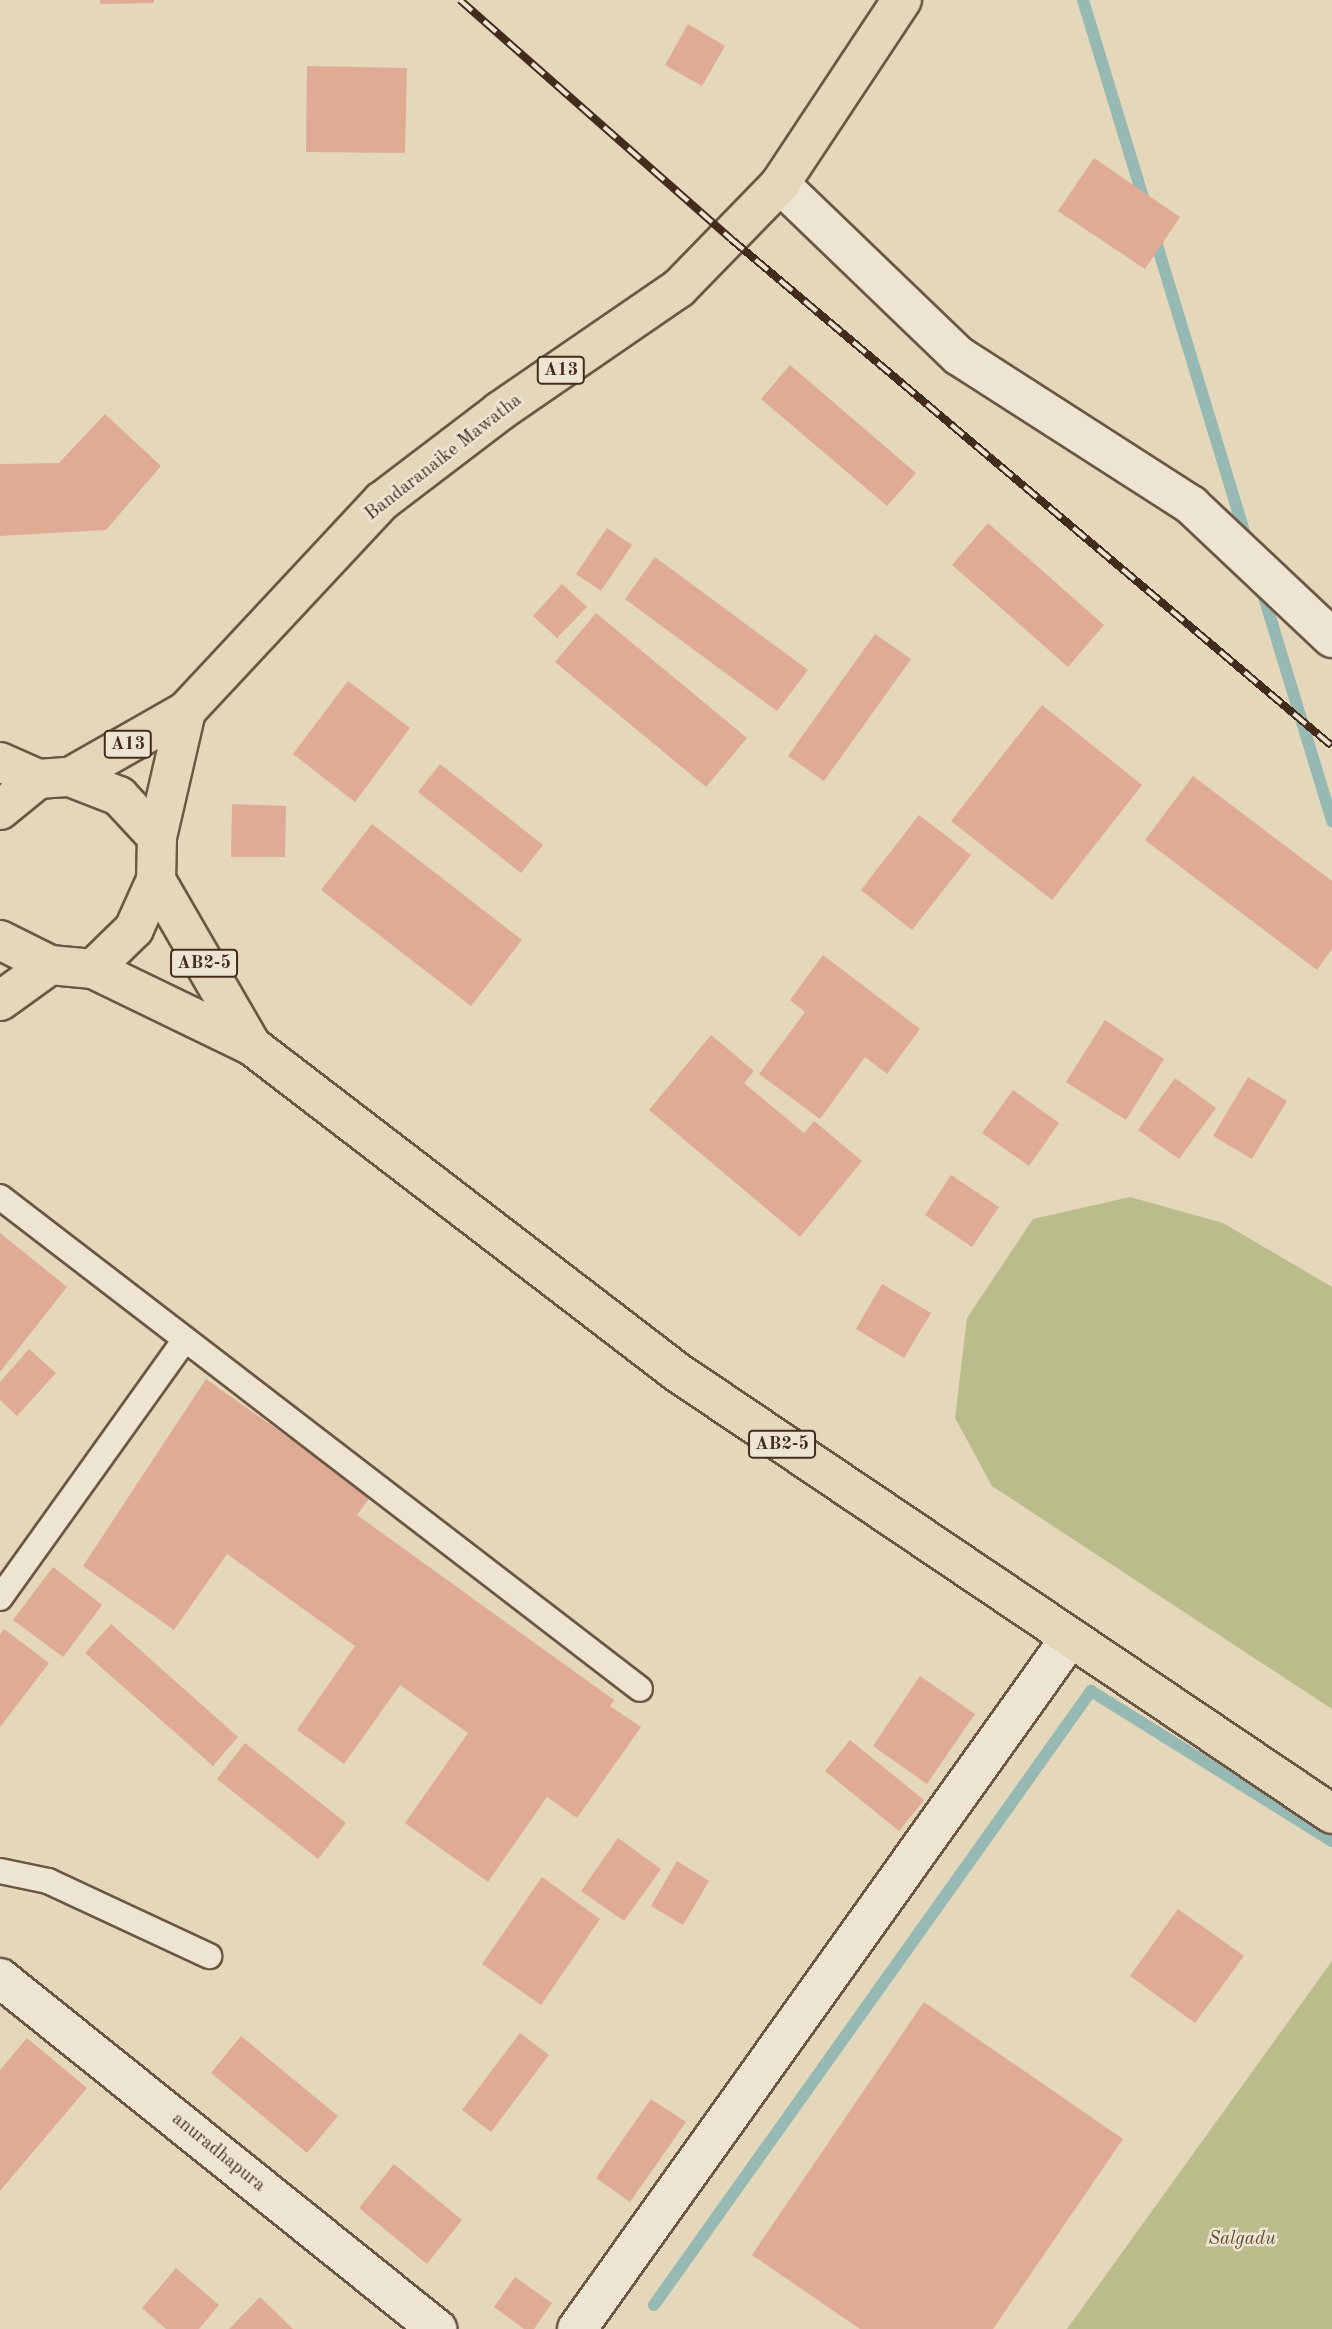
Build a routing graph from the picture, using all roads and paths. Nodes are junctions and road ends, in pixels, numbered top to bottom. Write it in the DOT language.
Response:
graph roads {
  1 [pos="902,0"];
  2 [pos="779,184"];
  3 [pos="1332,638"];
  4 [pos="186,711"];
  5 [pos="0,762"];
  6 [pos="54,778"];
  7 [pos="0,810"];
  8 [pos="156,837"];
  9 [pos="156,880"];
  10 [pos="0,940"];
  11 [pos="50,965"];
  12 [pos="93,969"];
  13 [pos="0,1000"];
  14 [pos="252,1046"];
  15 [pos="0,1197"];
  16 [pos="184,1341"];
  17 [pos="0,1598"];
  18 [pos="1068,1641"];
  19 [pos="640,1689"];
  20 [pos="1332,1814"];
  21 [pos="0,1871"];
  22 [pos="209,1956"];
  23 [pos="0,1978"];
  24 [pos="437,2329"];
  25 [pos="577,2329"];
  1 -- 2 [label="main road, Bandaranaike Mawatha / A13"];
  2 -- 3 [label="street"];
  2 -- 4 [label="main road, Bandaranaike Mawatha / A13"];
  4 -- 6 [label="main road, Bandaranaike Mawatha / A13"];
  4 -- 8 [label="main road, Bandaranaike Mawatha / A13"];
  5 -- 6 [label="main road"];
  6 -- 7 [label="main road, Bandaranaike Mawatha"];
  6 -- 8 [label="main road"];
  8 -- 9 [label="main road, Bandaranaike Mawatha"];
  9 -- 12 [label="main road"];
  9 -- 14 [label="main road, AB2-5"];
  10 -- 11 [label="main road"];
  11 -- 12 [label="main road"];
  11 -- 13 [label="main road"];
  12 -- 14 [label="main road, AB2-5"];
  14 -- 18 [label="main road, AB2-5"];
  15 -- 16 [label="lane"];
  16 -- 17 [label="lane"];
  16 -- 19 [label="lane"];
  18 -- 20 [label="main road, AB2-5"];
  18 -- 25 [label="street"];
  21 -- 22 [label="lane"];
  23 -- 24 [label="street, anuradhapura"];
}
